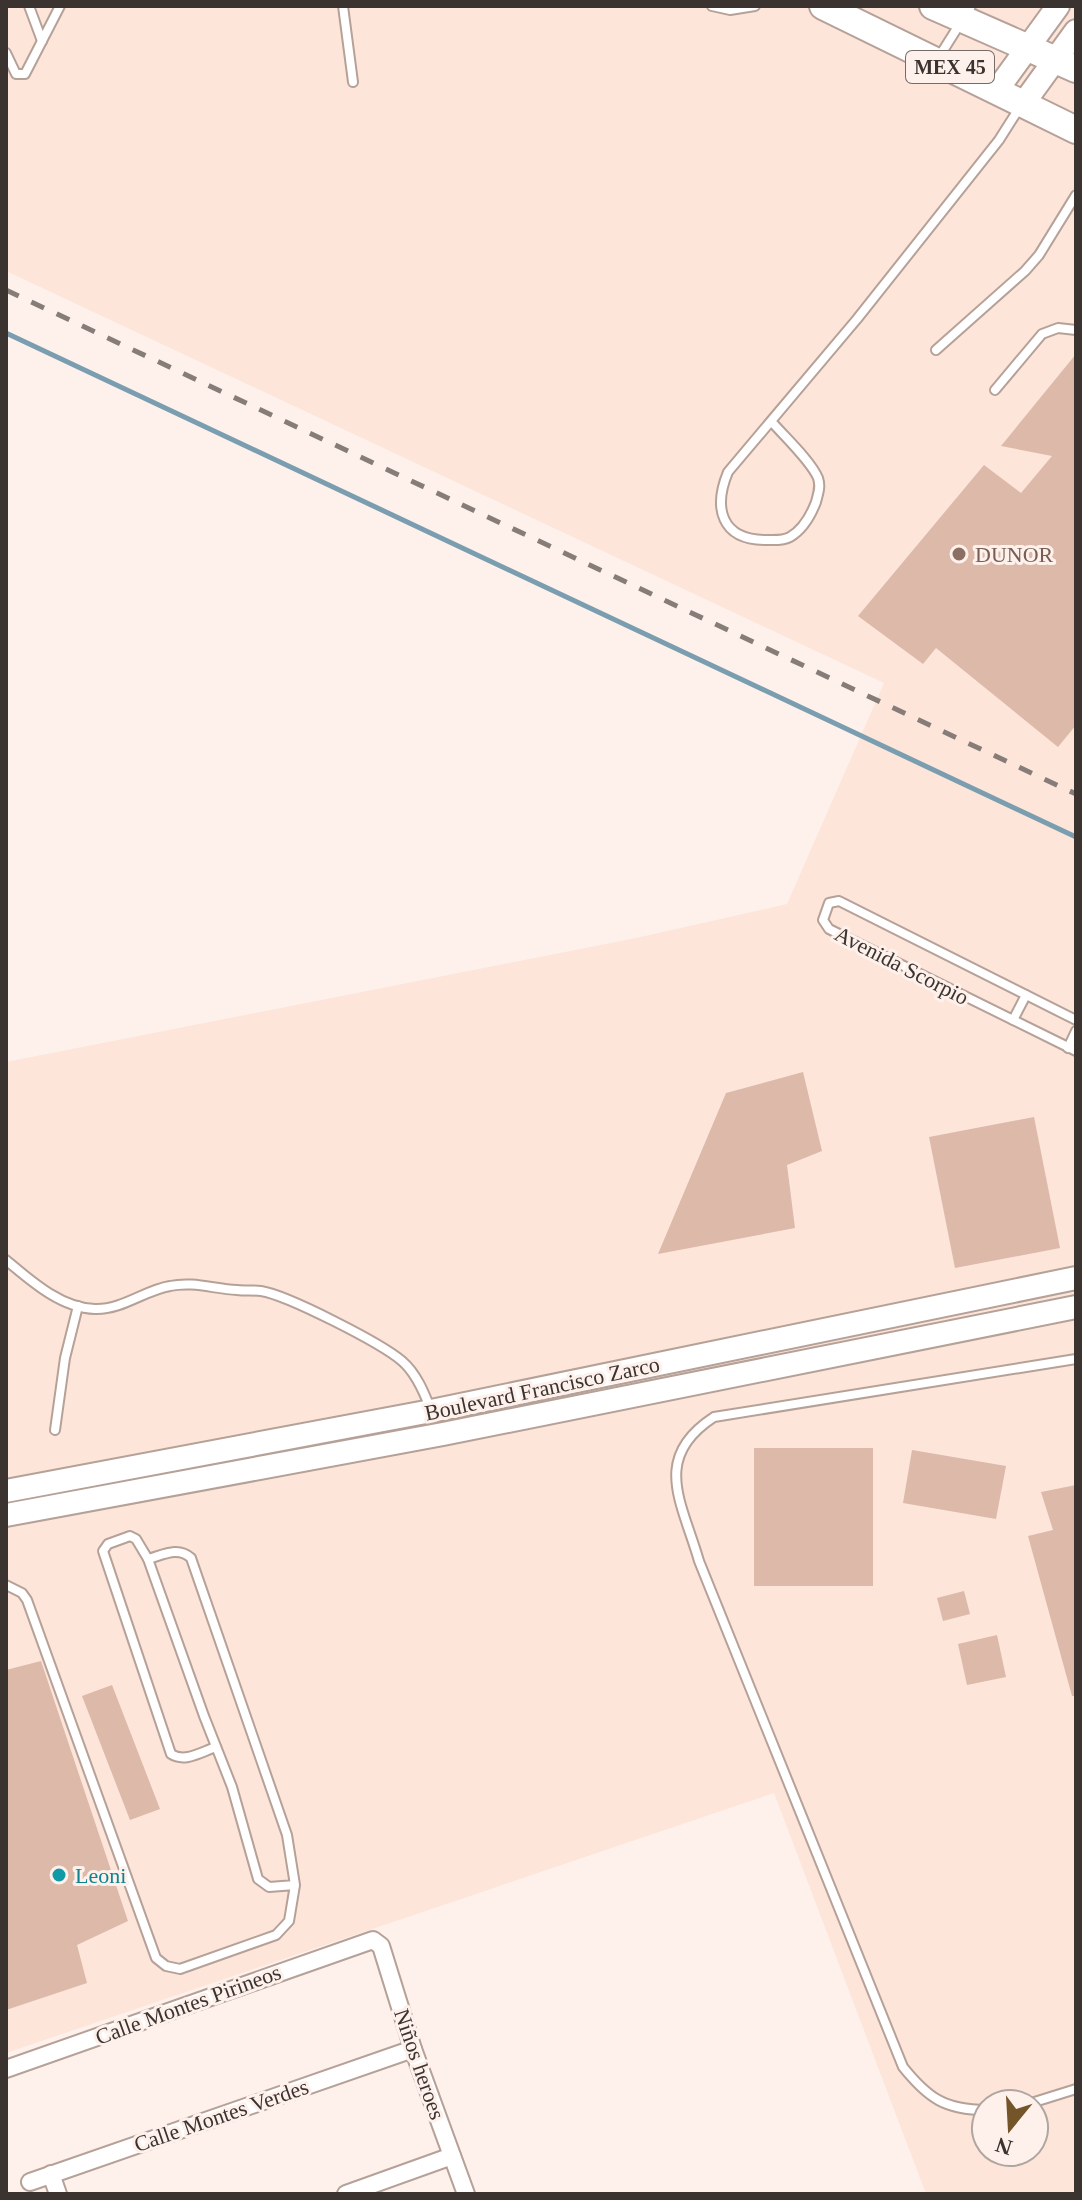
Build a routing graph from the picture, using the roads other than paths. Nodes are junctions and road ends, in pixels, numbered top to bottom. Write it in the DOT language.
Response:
graph roads {
  1 [pos="29,6"];
  2 [pos="60,6"];
  3 [pos="343,6"];
  4 [pos="712,6"];
  5 [pos="755,6"];
  6 [pos="823,6"];
  7 [pos="933,6"];
  8 [pos="1058,6"];
  9 [pos="967,13"];
  10 [pos="1076,31"];
  11 [pos="42,41"];
  12 [pos="1028,47"];
  13 [pos="6,53"];
  14 [pos="936,61"];
  15 [pos="1066,64"];
  16 [pos="353,82"];
  17 [pos="997,90"];
  18 [pos="1023,104"];
  19 [pos="1076,130"];
  20 [pos="1076,195"];
  21 [pos="1076,330"];
  22 [pos="936,350"];
  23 [pos="995,390"];
  24 [pos="771,421"];
  25 [pos="1026,995"];
  26 [pos="1013,1020"];
  27 [pos="1076,1020"];
  28 [pos="1076,1031"];
  29 [pos="1072,1050"];
  30 [pos="6,1260"];
  31 [pos="1076,1278"];
  32 [pos="78,1306"];
  33 [pos="1076,1307"];
  34 [pos="901,1314"];
  35 [pos="908,1342"];
  36 [pos="1076,1359"];
  37 [pos="458,1405"];
  38 [pos="431,1411"];
  39 [pos="351,1427"];
  40 [pos="466,1429"];
  41 [pos="55,1430"];
  42 [pos="356,1450"];
  43 [pos="89,1476"];
  44 [pos="6,1491"];
  45 [pos="94,1499"];
  46 [pos="6,1515"];
  47 [pos="148,1559"];
  48 [pos="6,1585"];
  49 [pos="216,1747"];
  50 [pos="295,1885"];
  51 [pos="369,1939"];
  52 [pos="413,2049"];
  53 [pos="6,2069"];
  54 [pos="1076,2089"];
  55 [pos="1050,2097"];
  56 [pos="970,2110"];
  57 [pos="452,2156"];
  58 [pos="51,2174"];
  59 [pos="30,2182"];
  60 [pos="58,2194"];
  61 [pos="346,2194"];
  62 [pos="466,2194"];
  1 -- 11 [label="lane"];
  2 -- 11 [label="lane"];
  3 -- 16 [label="lane"];
  4 -- 5 [label="lane"];
  6 -- 14 [label="main road, MEX 45"];
  7 -- 9 [label="main road, MEX 45"];
  8 -- 12 [label="main road"];
  9 -- 12 [label="main road, MEX 45"];
  9 -- 14 [label="lane"];
  10 -- 15 [label="main road"];
  11 -- 13 [label="lane"];
  12 -- 15 [label="main road, MEX 45"];
  12 -- 17 [label="main road"];
  14 -- 17 [label="main road, MEX 45"];
  15 -- 18 [label="main road"];
  17 -- 18 [label="main road, MEX 45"];
  18 -- 19 [label="main road, MEX 45"];
  18 -- 24 [label="lane"];
  20 -- 22 [label="lane"];
  21 -- 23 [label="lane"];
  24 -- 24 [label="lane"];
  25 -- 26 [label="lane"];
  25 -- 26 [label="lane, Avenida Scorpio"];
  25 -- 27 [label="lane, Avenida Scorpio"];
  26 -- 29 [label="lane, Avenida Scorpio"];
  28 -- 29 [label="lane"];
  30 -- 32 [label="lane"];
  31 -- 34 [label="main road, Boulevard Francisco Zarco"];
  32 -- 38 [label="lane"];
  32 -- 41 [label="lane"];
  33 -- 35 [label="main road, Boulevard Francisco Zarco"];
  34 -- 35 [label="main road"];
  34 -- 37 [label="main road, Boulevard Francisco Zarco"];
  35 -- 40 [label="main road, Boulevard Francisco Zarco"];
  36 -- 56 [label="lane"];
  37 -- 38 [label="main road, Boulevard Francisco Zarco"];
  37 -- 40 [label="main road"];
  38 -- 39 [label="main road, Boulevard Francisco Zarco"];
  39 -- 42 [label="main road"];
  39 -- 43 [label="main road, Boulevard Francisco Zarco"];
  40 -- 42 [label="main road, Boulevard Francisco Zarco"];
  42 -- 45 [label="main road, Boulevard Francisco Zarco"];
  43 -- 44 [label="main road, Boulevard Francisco Zarco"];
  43 -- 45 [label="main road"];
  45 -- 46 [label="main road, Boulevard Francisco Zarco"];
  47 -- 49 [label="lane"];
  47 -- 49 [label="lane"];
  47 -- 50 [label="lane"];
  48 -- 50 [label="lane"];
  49 -- 50 [label="lane"];
  51 -- 52 [label="street, Niños heroes"];
  51 -- 53 [label="street, Calle Montes Pirineos"];
  52 -- 57 [label="street, Niños heroes"];
  52 -- 58 [label="street, Calle Montes Verdes"];
  54 -- 55 [label="lane"];
  57 -- 61 [label="street"];
  57 -- 62 [label="street, Niños heroes"];
  58 -- 59 [label="street, Calle Montes Verdes"];
  58 -- 60 [label="street"];
}
